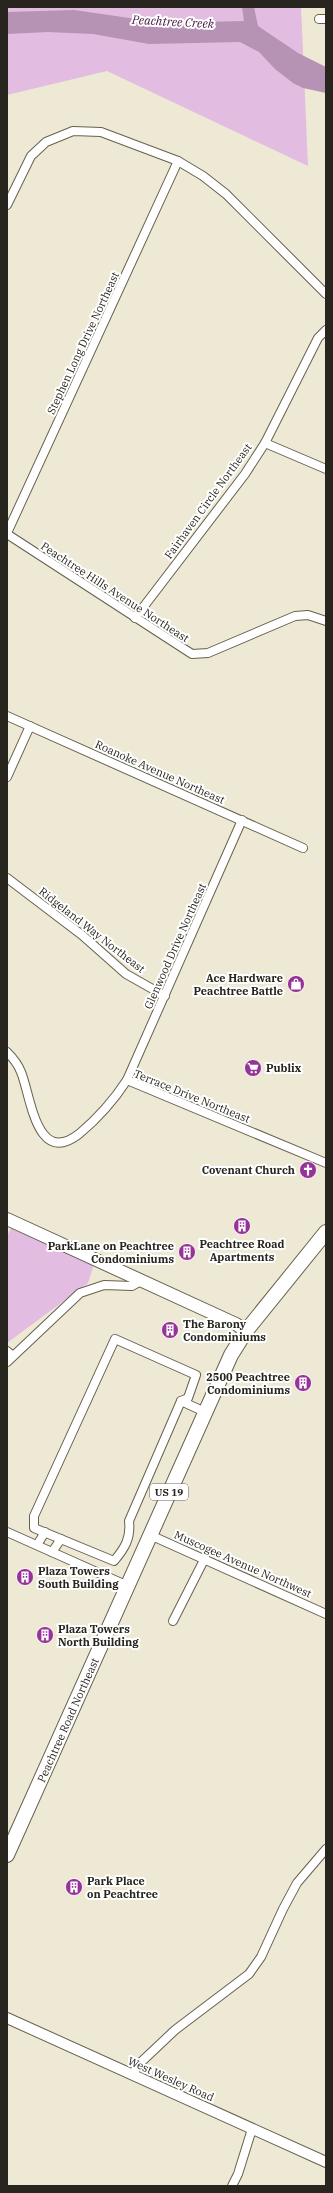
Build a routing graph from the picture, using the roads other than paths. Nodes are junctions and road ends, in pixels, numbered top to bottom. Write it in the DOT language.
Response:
graph roads {
  1 [pos="178,161"];
  2 [pos="7,205"];
  3 [pos="326,294"];
  4 [pos="326,330"];
  5 [pos="265,443"];
  6 [pos="326,469"];
  7 [pos="7,534"];
  8 [pos="135,618"];
  9 [pos="326,621"];
  10 [pos="7,716"];
  11 [pos="30,726"];
  12 [pos="7,777"];
  13 [pos="242,820"];
  14 [pos="303,848"];
  15 [pos="7,878"];
  16 [pos="165,996"];
  17 [pos="7,1052"];
  18 [pos="127,1080"];
  19 [pos="326,1163"];
  20 [pos="7,1219"];
  21 [pos="326,1232"];
  22 [pos="141,1281"];
  23 [pos="246,1331"];
  24 [pos="9,1356"];
  25 [pos="181,1401"];
  26 [pos="205,1412"];
  27 [pos="7,1532"];
  28 [pos="45,1532"];
  29 [pos="150,1535"];
  30 [pos="61,1539"];
  31 [pos="37,1545"];
  32 [pos="52,1552"];
  33 [pos="205,1558"];
  34 [pos="128,1586"];
  35 [pos="326,1614"];
  36 [pos="173,1621"];
  37 [pos="326,1849"];
  38 [pos="7,1855"];
  39 [pos="7,2018"];
  40 [pos="132,2075"];
  41 [pos="252,2129"];
  42 [pos="326,2162"];
  43 [pos="232,2186"];
  1 -- 2 [label="street"];
  1 -- 3 [label="street"];
  1 -- 7 [label="street, Stephen Long Drive Northeast"];
  4 -- 5 [label="street, Fairhaven Circle Northeast"];
  5 -- 6 [label="street"];
  5 -- 8 [label="street, Fairhaven Circle Northeast"];
  7 -- 8 [label="street, Peachtree Hills Avenue Northeast"];
  8 -- 9 [label="street, Peachtree Hills Avenue Northeast"];
  10 -- 11 [label="street, Roanoke Avenue Northeast"];
  11 -- 12 [label="street"];
  11 -- 13 [label="street, Roanoke Avenue Northeast"];
  13 -- 14 [label="street, Roanoke Avenue Northeast"];
  13 -- 16 [label="street, Glenwood Drive Northeast"];
  15 -- 16 [label="street, Ridgeland Way Northeast"];
  16 -- 18 [label="street, Glenwood Drive Northeast"];
  17 -- 18 [label="street, Terrace Drive Northeast"];
  18 -- 19 [label="street, Terrace Drive Northeast"];
  20 -- 22 [label="main road"];
  21 -- 23 [label="highway, Peachtree Road Northeast / US 19"];
  22 -- 23 [label="main road"];
  22 -- 24 [label="street"];
  23 -- 26 [label="highway, Peachtree Road Northeast / US 19"];
  25 -- 26 [label="street"];
  25 -- 28 [label="street"];
  25 -- 30 [label="street"];
  26 -- 29 [label="highway, Peachtree Road Northeast / US 19"];
  27 -- 31 [label="street"];
  28 -- 30 [label="street"];
  28 -- 31 [label="street"];
  29 -- 33 [label="street, Muscogee Avenue Northwest"];
  29 -- 34 [label="highway, Peachtree Road Northeast / US 19"];
  30 -- 32 [label="street"];
  31 -- 32 [label="street"];
  32 -- 34 [label="street"];
  33 -- 35 [label="street, Muscogee Avenue Northwest"];
  33 -- 36 [label="street"];
  34 -- 38 [label="highway, Peachtree Road Northeast / US 19"];
  37 -- 40 [label="street"];
  39 -- 40 [label="street, West Wesley Road"];
  40 -- 41 [label="street, West Wesley Road"];
  41 -- 42 [label="street, West Wesley Road"];
  41 -- 43 [label="street"];
}
